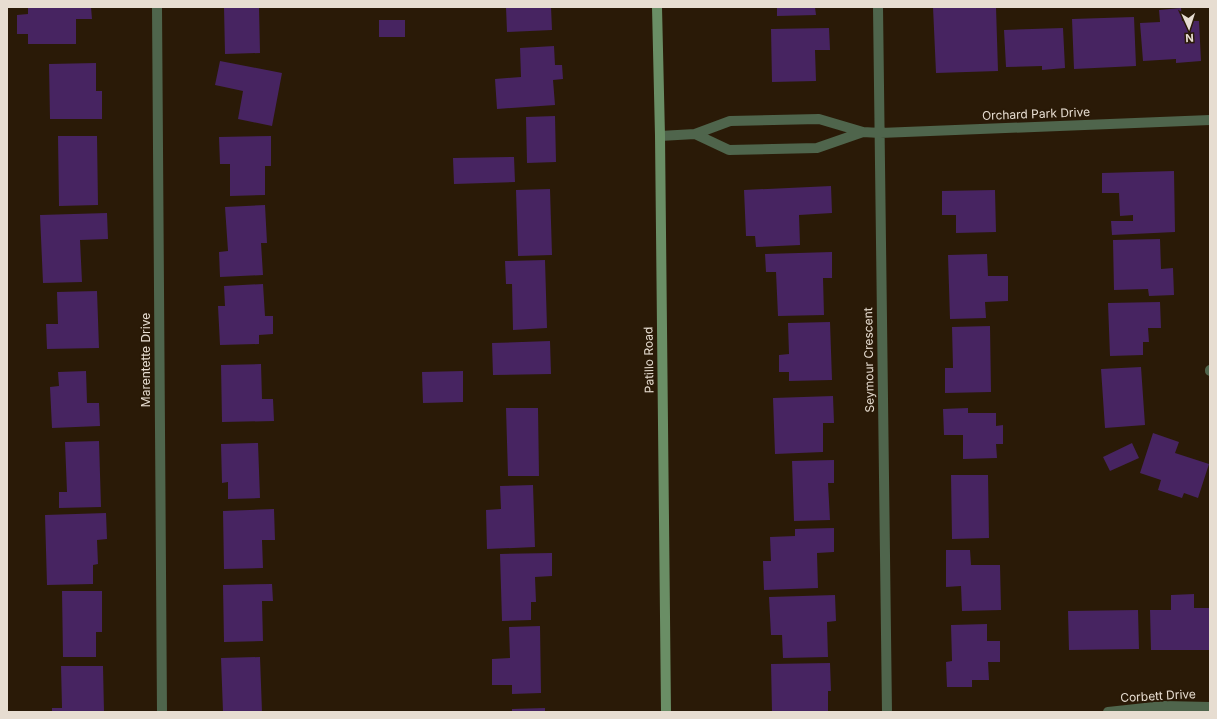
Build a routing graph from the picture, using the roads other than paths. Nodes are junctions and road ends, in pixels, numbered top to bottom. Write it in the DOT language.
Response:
graph roads {
  1 [pos="157,7"];
  2 [pos="657,7"];
  3 [pos="878,7"];
  4 [pos="1210,120"];
  5 [pos="863,132"];
  6 [pos="880,133"];
  7 [pos="695,134"];
  8 [pos="660,136"];
  9 [pos="1210,707"];
  10 [pos="162,712"];
  11 [pos="666,712"];
  12 [pos="886,712"];
  13 [pos="1108,712"];
  1 -- 10 [label="street, Marentette Drive"];
  2 -- 8 [label="street, Patillo Road"];
  3 -- 6 [label="street, Seymour Crescent"];
  4 -- 6 [label="street, Orchard Park Drive"];
  5 -- 6 [label="street, Orchard Park Drive"];
  5 -- 7 [label="street, Orchard Park Drive"];
  5 -- 7 [label="street, Orchard Park Drive"];
  6 -- 12 [label="street, Seymour Crescent"];
  7 -- 8 [label="street, Orchard Park Drive"];
  8 -- 11 [label="street, Patillo Road"];
  9 -- 13 [label="street, Corbett Drive"];
}
